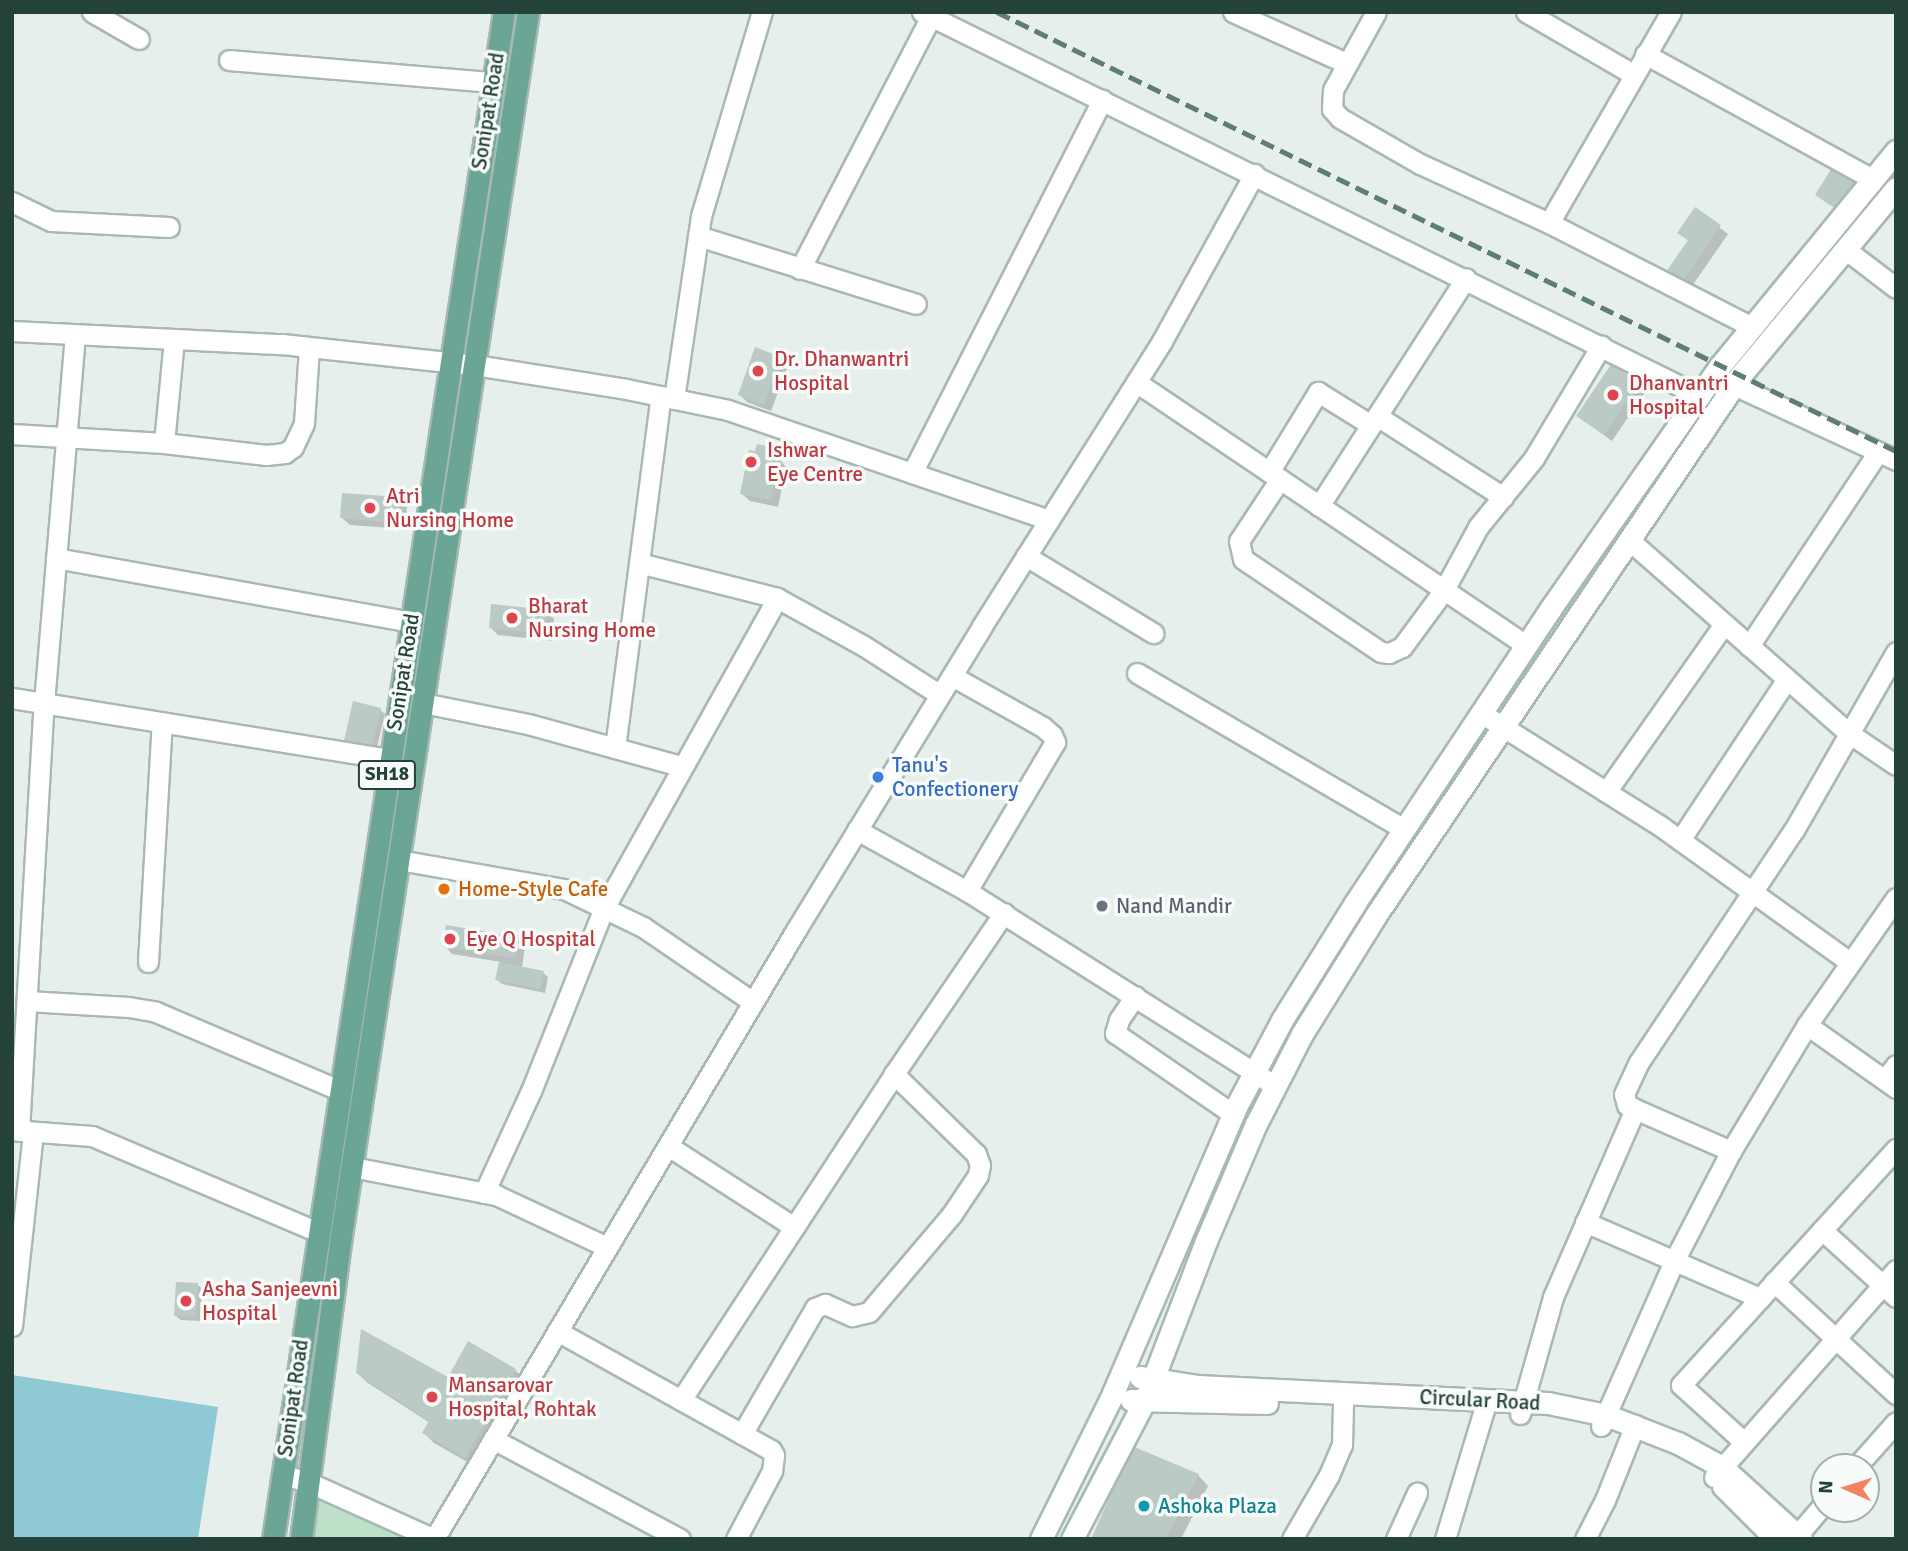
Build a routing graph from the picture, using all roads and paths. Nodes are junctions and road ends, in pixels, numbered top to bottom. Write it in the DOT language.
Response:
graph roads {
  1 [pos="92,12"];
  2 [pos="504,12"];
  3 [pos="528,12"];
  4 [pos="762,12"];
  5 [pos="1233,12"];
  6 [pos="1376,12"];
  7 [pos="1526,12"];
  8 [pos="1671,12"];
  9 [pos="926,14"];
  10 [pos="139,39"];
  11 [pos="1646,54"];
  12 [pos="229,60"];
  13 [pos="1346,63"];
  14 [pos="1633,74"];
  15 [pos="492,82"];
  16 [pos="1102,100"];
  17 [pos="1896,151"];
  18 [pos="1254,174"];
  19 [pos="1872,179"];
  20 [pos="1896,188"];
  21 [pos="12,202"];
  22 [pos="1549,223"];
  23 [pos="169,227"];
  24 [pos="698,236"];
  25 [pos="1845,249"];
  26 [pos="800,269"];
  27 [pos="1466,278"];
  28 [pos="1896,288"];
  29 [pos="916,304"];
  30 [pos="1752,327"];
  31 [pos="12,331"];
  32 [pos="75,334"];
  33 [pos="174,339"];
  34 [pos="1601,346"];
  35 [pos="309,347"];
  36 [pos="451,362"];
  37 [pos="475,365"];
  38 [pos="1136,382"];
  39 [pos="1734,385"];
  40 [pos="1700,396"];
  41 [pos="668,398"];
  42 [pos="1374,421"];
  43 [pos="12,434"];
  44 [pos="66,436"];
  45 [pos="164,443"];
  46 [pos="1878,452"];
  47 [pos="1896,460"];
  48 [pos="912,473"];
  49 [pos="1275,475"];
  50 [pos="1503,496"];
  51 [pos="1319,506"];
  52 [pos="1049,520"];
  53 [pos="1629,540"];
  54 [pos="1026,556"];
  55 [pos="56,558"];
  56 [pos="639,563"];
  57 [pos="1444,590"];
  58 [pos="777,598"];
  59 [pos="411,622"];
  60 [pos="1724,624"];
  61 [pos="1153,633"];
  62 [pos="1526,645"];
  63 [pos="1749,646"];
  64 [pos="1896,652"];
  65 [pos="1137,673"];
  66 [pos="951,676"];
  67 [pos="1787,679"];
  68 [pos="940,695"];
  69 [pos="12,698"];
  70 [pos="423,703"];
  71 [pos="44,704"];
  72 [pos="1481,713"];
  73 [pos="162,722"];
  74 [pos="1503,726"];
  75 [pos="1850,734"];
  76 [pos="615,748"];
  77 [pos="390,758"];
  78 [pos="1896,765"];
  79 [pos="681,766"];
  80 [pos="1606,792"];
  81 [pos="1404,829"];
  82 [pos="857,830"];
  83 [pos="1680,840"];
  84 [pos="399,860"];
  85 [pos="967,891"];
  86 [pos="1752,892"];
  87 [pos="1896,898"];
  88 [pos="604,908"];
  89 [pos="1004,913"];
  90 [pos="148,962"];
  91 [pos="1318,962"];
  92 [pos="1851,963"];
  93 [pos="1338,976"];
  94 [pos="1135,996"];
  95 [pos="27,1001"];
  96 [pos="753,1002"];
  97 [pos="1807,1025"];
  98 [pos="1255,1072"];
  99 [pos="894,1074"];
  100 [pos="1892,1077"];
  101 [pos="1276,1086"];
  102 [pos="339,1090"];
  103 [pos="1635,1109"];
  104 [pos="1233,1114"];
  105 [pos="21,1131"];
  106 [pos="668,1146"];
  107 [pos="1896,1150"];
  108 [pos="1731,1151"];
  109 [pos="352,1167"];
  110 [pos="484,1193"];
  111 [pos="1586,1222"];
  112 [pos="794,1227"];
  113 [pos="1822,1230"];
  114 [pos="318,1233"];
  115 [pos="607,1247"];
  116 [pos="1674,1261"];
  117 [pos="1896,1270"];
  118 [pos="1774,1282"];
  119 [pos="1889,1291"];
  120 [pos="1760,1298"];
  121 [pos="12,1326"];
  122 [pos="557,1331"];
  123 [pos="1833,1338"];
  124 [pos="1121,1374"];
  125 [pos="1152,1379"];
  126 [pos="1896,1394"];
  127 [pos="681,1400"];
  128 [pos="1110,1400"];
  129 [pos="1145,1400"];
  130 [pos="1343,1404"];
  131 [pos="1522,1408"];
  132 [pos="1484,1410"];
  133 [pos="1604,1420"];
  134 [pos="1896,1422"];
  135 [pos="1633,1430"];
  136 [pos="742,1434"];
  137 [pos="493,1439"];
  138 [pos="1744,1442"];
  139 [pos="1868,1453"];
  140 [pos="1718,1472"];
  141 [pos="282,1474"];
  142 [pos="310,1483"];
  143 [pos="1417,1493"];
  144 [pos="1810,1521"];
  145 [pos="1767,1529"];
  146 [pos="1797,1537"];
  147 [pos="273,1539"];
  148 [pos="301,1539"];
  149 [pos="434,1539"];
  150 [pos="680,1539"];
  151 [pos="736,1539"];
  152 [pos="1041,1539"];
  153 [pos="1072,1539"];
  154 [pos="1292,1539"];
  155 [pos="1396,1539"];
  156 [pos="1445,1539"];
  157 [pos="1585,1539"];
  1 -- 10 [label="street"];
  2 -- 15 [label="main road, Sonipat Road / SH18"];
  3 -- 37 [label="main road, Sonipat Road / SH18"];
  4 -- 24 [label="street"];
  5 -- 13 [label="street"];
  6 -- 13 [label="street"];
  7 -- 14 [label="street"];
  8 -- 11 [label="street"];
  9 -- 16 [label="street"];
  9 -- 26 [label="street"];
  11 -- 14 [label="street"];
  11 -- 19 [label="street"];
  12 -- 15 [label="street"];
  13 -- 22 [label="street"];
  14 -- 22 [label="street"];
  15 -- 36 [label="main road, Sonipat Road / SH18"];
  16 -- 18 [label="street"];
  16 -- 48 [label="street"];
  17 -- 19 [label="main road"];
  18 -- 27 [label="street"];
  18 -- 38 [label="street"];
  19 -- 30 [label="main road"];
  20 -- 25 [label="main road"];
  21 -- 23 [label="street"];
  22 -- 30 [label="street"];
  24 -- 26 [label="street"];
  24 -- 41 [label="street"];
  25 -- 28 [label="street"];
  25 -- 39 [label="main road"];
  26 -- 29 [label="street"];
  27 -- 34 [label="street"];
  27 -- 42 [label="street"];
  30 -- 40 [label="main road"];
  31 -- 32 [label="street"];
  32 -- 33 [label="street"];
  32 -- 44 [label="street"];
  33 -- 35 [label="street"];
  33 -- 45 [label="street"];
  34 -- 40 [label="street"];
  34 -- 50 [label="street"];
  35 -- 36 [label="street"];
  35 -- 45 [label="street"];
  36 -- 37 [label="street"];
  36 -- 59 [label="main road, Sonipat Road / SH18"];
  37 -- 41 [label="street"];
  37 -- 70 [label="main road, Sonipat Road / SH18"];
  38 -- 49 [label="street"];
  38 -- 52 [label="street"];
  39 -- 46 [label="street"];
  39 -- 53 [label="main road"];
  40 -- 62 [label="main road"];
  41 -- 48 [label="street"];
  41 -- 56 [label="street"];
  42 -- 49 [label="street"];
  42 -- 50 [label="street"];
  42 -- 51 [label="street"];
  43 -- 44 [label="street"];
  44 -- 45 [label="street"];
  44 -- 55 [label="street"];
  46 -- 47 [label="street"];
  46 -- 63 [label="street"];
  48 -- 52 [label="street"];
  49 -- 51 [label="street"];
  49 -- 57 [label="street"];
  50 -- 57 [label="street"];
  51 -- 57 [label="street"];
  52 -- 54 [label="street"];
  53 -- 60 [label="street"];
  53 -- 74 [label="main road"];
  54 -- 61 [label="street"];
  54 -- 66 [label="street"];
  55 -- 59 [label="street"];
  55 -- 71 [label="street"];
  56 -- 58 [label="street"];
  56 -- 76 [label="street"];
  57 -- 62 [label="street"];
  58 -- 68 [label="street"];
  58 -- 79 [label="street"];
  59 -- 77 [label="main road, Sonipat Road / SH18"];
  60 -- 63 [label="street"];
  60 -- 80 [label="street"];
  62 -- 72 [label="main road"];
  63 -- 67 [label="street"];
  64 -- 75 [label="street"];
  65 -- 81 [label="street"];
  66 -- 68 [label="street"];
  66 -- 85 [label="street"];
  67 -- 75 [label="street"];
  67 -- 83 [label="street"];
  68 -- 82 [label="street"];
  69 -- 71 [label="street"];
  70 -- 76 [label="street"];
  70 -- 84 [label="main road, Sonipat Road / SH18"];
  71 -- 73 [label="street"];
  71 -- 95 [label="street"];
  72 -- 74 [label="street"];
  72 -- 81 [label="main road"];
  73 -- 77 [label="street"];
  73 -- 90 [label="street"];
  74 -- 80 [label="street"];
  74 -- 93 [label="main road"];
  75 -- 78 [label="street"];
  75 -- 86 [label="street"];
  76 -- 79 [label="street"];
  77 -- 102 [label="main road, Sonipat Road / SH18"];
  79 -- 88 [label="street"];
  80 -- 83 [label="street"];
  81 -- 91 [label="main road"];
  82 -- 85 [label="street"];
  82 -- 96 [label="street"];
  83 -- 86 [label="street"];
  84 -- 88 [label="street"];
  84 -- 109 [label="main road, Sonipat Road / SH18"];
  85 -- 89 [label="street"];
  86 -- 92 [label="street"];
  86 -- 103 [label="street"];
  87 -- 92 [label="street"];
  88 -- 96 [label="street"];
  88 -- 110 [label="street"];
  89 -- 94 [label="street"];
  89 -- 99 [label="street"];
  91 -- 93 [label="main road"];
  91 -- 98 [label="main road"];
  92 -- 97 [label="street"];
  93 -- 101 [label="main road"];
  94 -- 98 [label="street"];
  94 -- 104 [label="street"];
  95 -- 102 [label="street"];
  95 -- 105 [label="street"];
  96 -- 106 [label="street"];
  97 -- 100 [label="street"];
  97 -- 108 [label="street"];
  98 -- 101 [label="street"];
  98 -- 104 [label="main road"];
  99 -- 112 [label="street"];
  99 -- 136 [label="street"];
  101 -- 125 [label="main road"];
  102 -- 114 [label="main road, Sonipat Road / SH18"];
  103 -- 108 [label="street"];
  103 -- 111 [label="street"];
  104 -- 124 [label="main road"];
  105 -- 114 [label="street"];
  105 -- 121 [label="street"];
  106 -- 112 [label="street"];
  106 -- 115 [label="street"];
  107 -- 113 [label="street"];
  108 -- 116 [label="street"];
  109 -- 110 [label="street"];
  109 -- 142 [label="main road, Sonipat Road / SH18"];
  110 -- 115 [label="street"];
  111 -- 116 [label="street"];
  111 -- 131 [label="street"];
  112 -- 127 [label="street"];
  113 -- 118 [label="street"];
  113 -- 119 [label="street"];
  114 -- 141 [label="main road, Sonipat Road / SH18"];
  115 -- 122 [label="street"];
  116 -- 120 [label="street"];
  116 -- 133 [label="street"];
  117 -- 119 [label="street"];
  118 -- 120 [label="street"];
  118 -- 123 [label="street"];
  119 -- 123 [label="street"];
  120 -- 138 [label="street"];
  122 -- 127 [label="street"];
  122 -- 137 [label="street"];
  123 -- 126 [label="street"];
  123 -- 138 [label="street"];
  124 -- 125 [label="main road, Circular Road"];
  124 -- 128 [label="main road"];
  125 -- 129 [label="main road"];
  125 -- 131 [label="main road, Circular Road"];
  127 -- 136 [label="street"];
  128 -- 129 [label="main road, Circular Road"];
  128 -- 152 [label="main road"];
  129 -- 130 [label="main road, Circular Road"];
  129 -- 153 [label="main road"];
  130 -- 132 [label="main road, Circular Road"];
  130 -- 154 [label="street"];
  131 -- 132 [label="main road, Circular Road"];
  131 -- 133 [label="main road, Circular Road"];
  132 -- 156 [label="street"];
  133 -- 135 [label="main road, Circular Road"];
  134 -- 139 [label="street"];
  135 -- 140 [label="main road, Circular Road"];
  135 -- 157 [label="street"];
  136 -- 151 [label="street"];
  137 -- 149 [label="street"];
  137 -- 150 [label="street"];
  138 -- 140 [label="street"];
  140 -- 145 [label="main road, Circular Road"];
  141 -- 142 [label="street"];
  141 -- 147 [label="main road, Sonipat Road / SH18"];
  142 -- 148 [label="main road, Sonipat Road / SH18"];
  142 -- 149 [label="street"];
  143 -- 155 [label="street"];
  144 -- 146 [label="street"];
  145 -- 146 [label="main road, Circular Road"];
}
